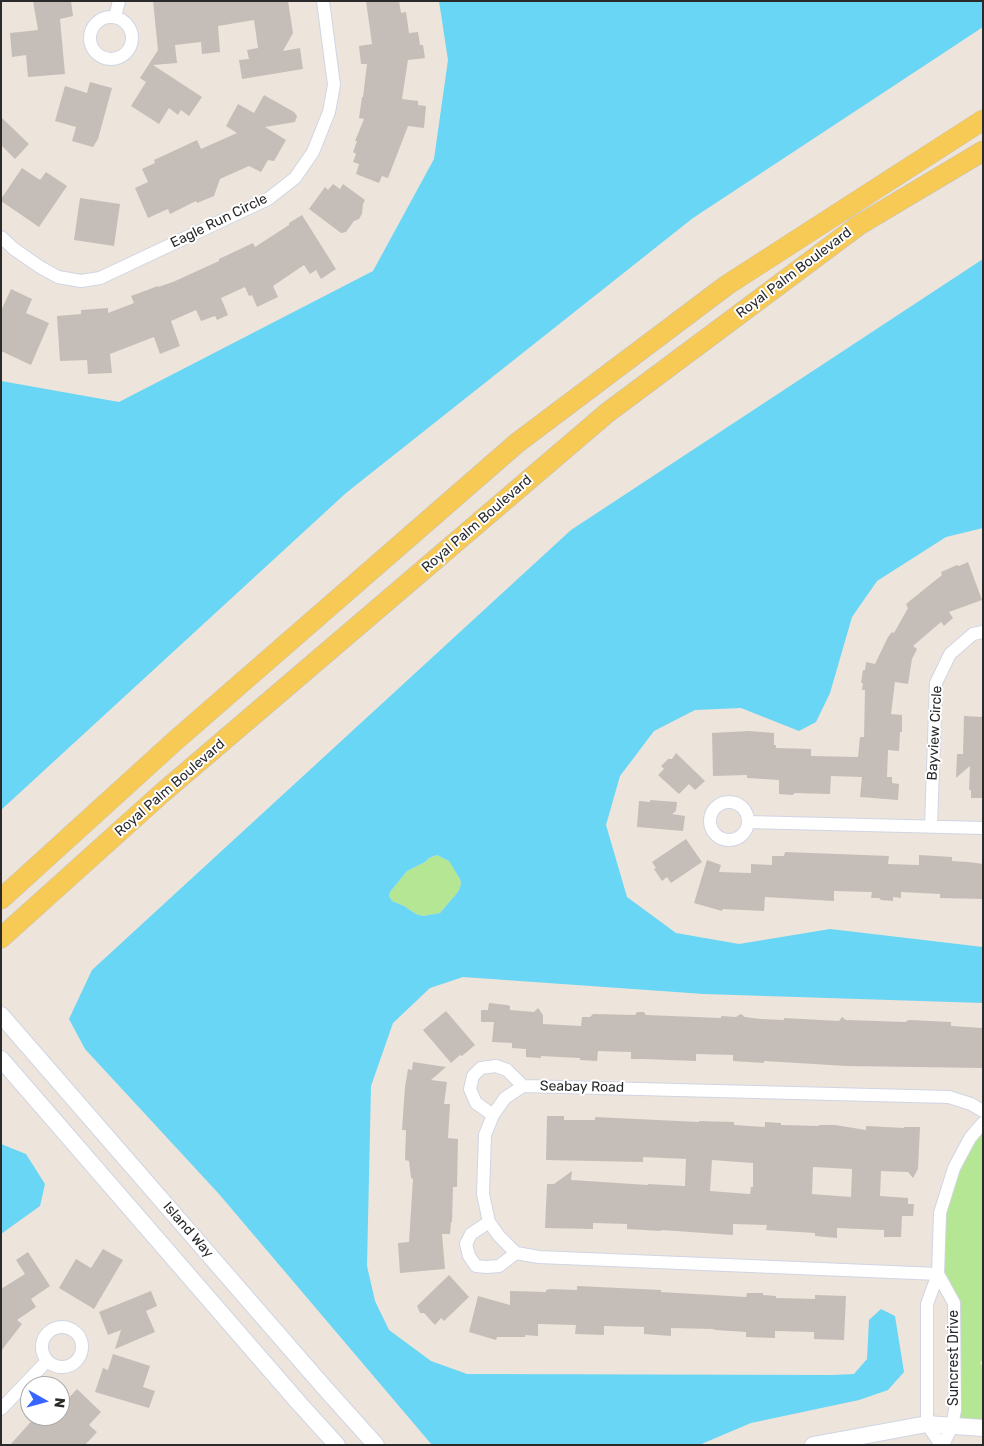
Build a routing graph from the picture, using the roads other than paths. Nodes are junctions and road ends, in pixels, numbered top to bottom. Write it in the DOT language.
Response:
graph roads {
  1 [pos="119,1"];
  2 [pos="322,1"];
  3 [pos="115,17"];
  4 [pos="983,120"];
  5 [pos="983,150"];
  6 [pos="1,237"];
  7 [pos="983,632"];
  8 [pos="748,822"];
  9 [pos="931,826"];
  10 [pos="983,828"];
  11 [pos="1,899"];
  12 [pos="1,938"];
  13 [pos="1,1015"];
  14 [pos="1,1059"];
  15 [pos="523,1086"];
  16 [pos="983,1111"];
  17 [pos="493,1115"];
  18 [pos="983,1123"];
  19 [pos="489,1222"];
  20 [pos="516,1253"];
  21 [pos="938,1274"];
  22 [pos="47,1361"];
  23 [pos="1,1410"];
  24 [pos="927,1424"];
  25 [pos="952,1426"];
  26 [pos="983,1428"];
  27 [pos="337,1445"];
  28 [pos="376,1445"];
  29 [pos="813,1445"];
  30 [pos="942,1445"];
  1 -- 3 [label="street"];
  2 -- 6 [label="street, Eagle Run Circle"];
  4 -- 11 [label="main road, Royal Palm Boulevard"];
  5 -- 12 [label="main road, Royal Palm Boulevard"];
  7 -- 9 [label="street, Bayview Circle"];
  8 -- 9 [label="street"];
  9 -- 10 [label="street"];
  13 -- 28 [label="street, Island Way"];
  14 -- 27 [label="street"];
  15 -- 16 [label="street, Seabay Road"];
  15 -- 17 [label="street, Seabay Road"];
  15 -- 17 [label="street"];
  17 -- 19 [label="street, Seabay Road"];
  18 -- 21 [label="street, Suncrest Drive"];
  19 -- 20 [label="street, Seabay Road"];
  19 -- 20 [label="street"];
  20 -- 21 [label="street"];
  21 -- 24 [label="street, Suncrest Drive"];
  21 -- 25 [label="street, Suncrest Drive"];
  22 -- 23 [label="street"];
  24 -- 25 [label="street"];
  24 -- 29 [label="street"];
  24 -- 30 [label="street, Suncrest Drive"];
  25 -- 26 [label="street"];
  25 -- 30 [label="street, Suncrest Drive"];
}
